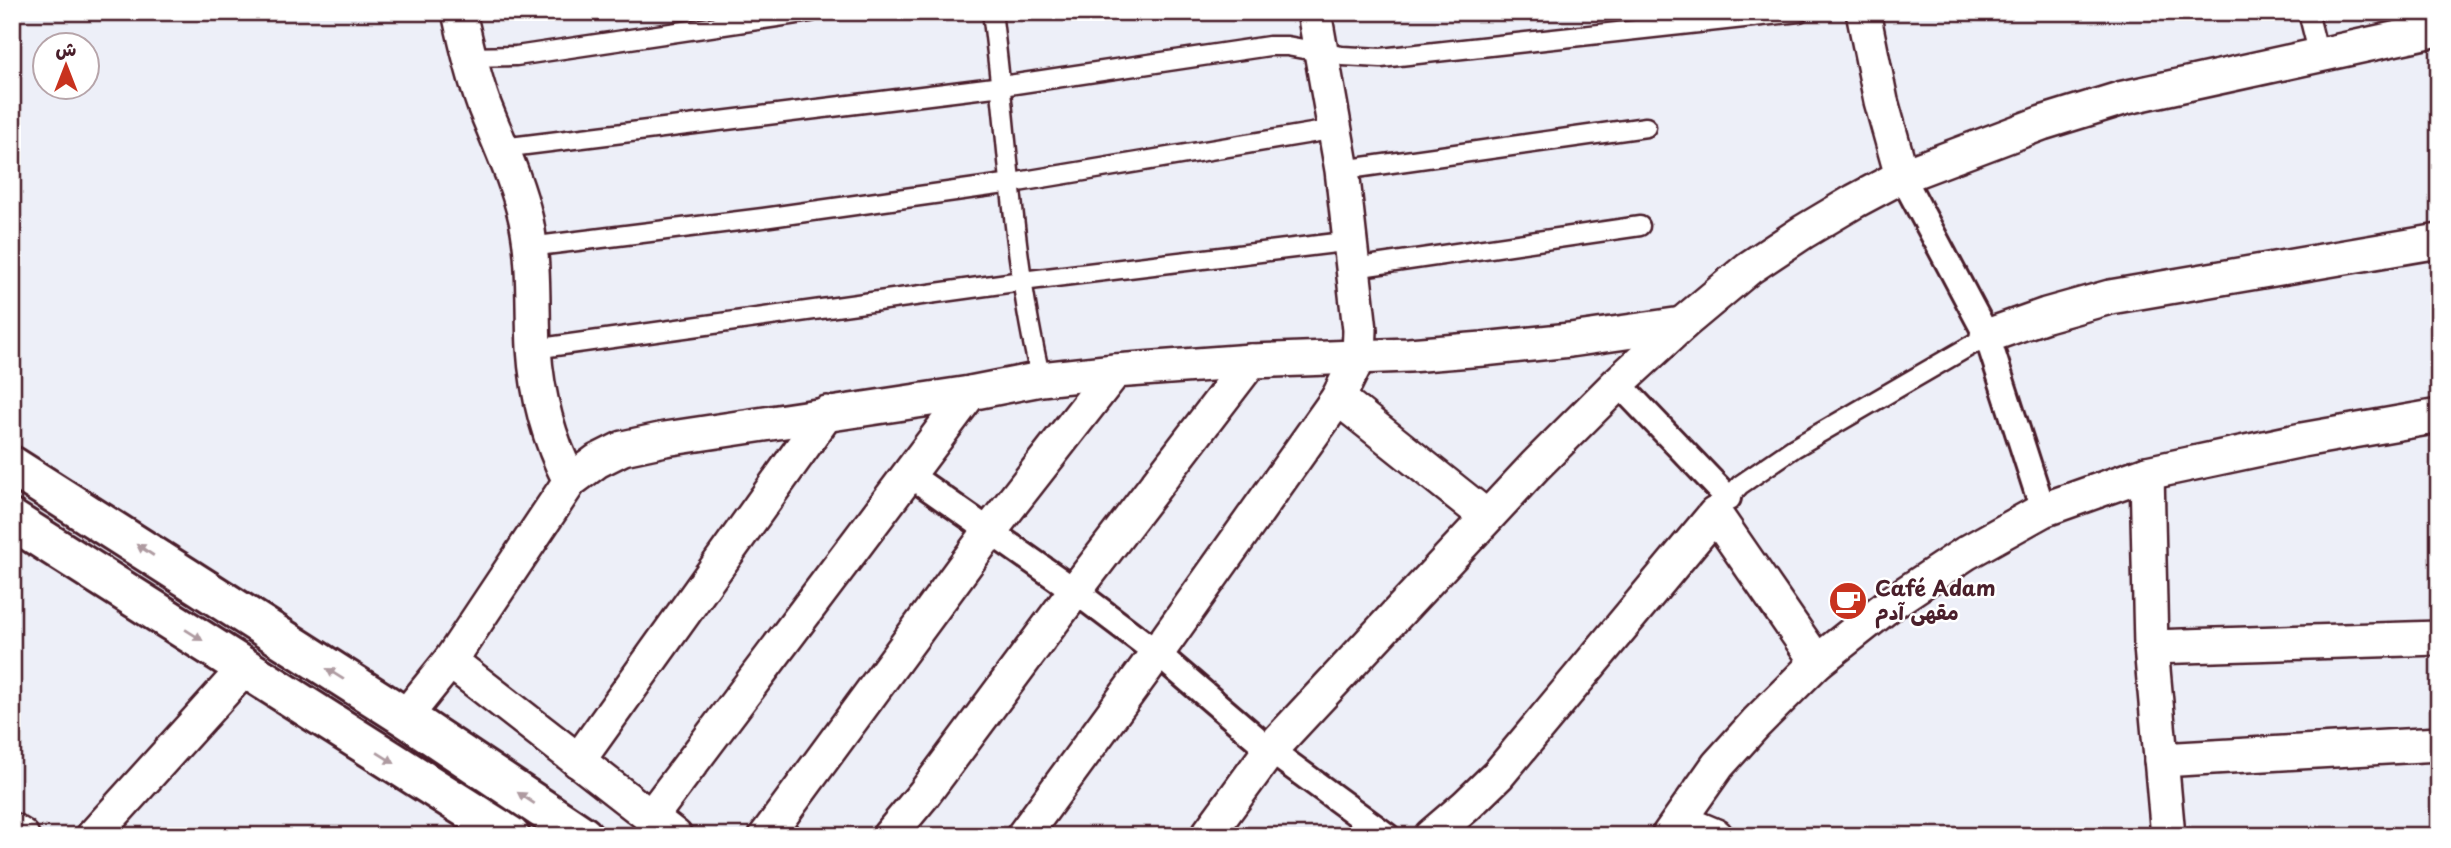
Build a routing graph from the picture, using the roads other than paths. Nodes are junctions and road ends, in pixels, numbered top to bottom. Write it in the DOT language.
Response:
graph roads {
  1 [pos="459,12"];
  2 [pos="811,12"];
  3 [pos="992,12"];
  4 [pos="1314,12"];
  5 [pos="1799,12"];
  6 [pos="1863,12"];
  7 [pos="2308,12"];
  8 [pos="2439,29"];
  9 [pos="1320,51"];
  10 [pos="2319,55"];
  11 [pos="468,57"];
  12 [pos="1002,86"];
  13 [pos="1646,127"];
  14 [pos="1336,129"];
  15 [pos="502,149"];
  16 [pos="1342,170"];
  17 [pos="1902,176"];
  18 [pos="1012,183"];
  19 [pos="1640,226"];
  20 [pos="2439,241"];
  21 [pos="529,247"];
  22 [pos="1353,254"];
  23 [pos="1022,281"];
  24 [pos="1682,324"];
  25 [pos="1987,336"];
  26 [pos="534,349"];
  27 [pos="1359,356"];
  28 [pos="1251,361"];
  29 [pos="1115,371"];
  30 [pos="1041,379"];
  31 [pos="1618,383"];
  32 [pos="970,393"];
  33 [pos="1338,398"];
  34 [pos="827,414"];
  35 [pos="2439,416"];
  36 [pos="12,466"];
  37 [pos="907,473"];
  38 [pos="2147,473"];
  39 [pos="570,481"];
  40 [pos="1721,506"];
  41 [pos="2043,510"];
  42 [pos="1486,517"];
  43 [pos="12,520"];
  44 [pos="990,531"];
  45 [pos="1075,591"];
  46 [pos="2439,638"];
  47 [pos="2151,647"];
  48 [pos="1157,653"];
  49 [pos="450,661"];
  50 [pos="1817,662"];
  51 [pos="245,668"];
  52 [pos="405,717"];
  53 [pos="2439,744"];
  54 [pos="1270,750"];
  55 [pos="2161,760"];
  56 [pos="578,761"];
  57 [pos="663,827"];
  58 [pos="1674,828"];
  59 [pos="12,830"];
  60 [pos="502,834"];
  61 [pos="22,836"];
  62 [pos="93,836"];
  63 [pos="583,836"];
  64 [pos="766,836"];
  65 [pos="890,836"];
  66 [pos="1023,836"];
  67 [pos="1207,836"];
  68 [pos="1387,836"];
  69 [pos="1432,836"];
  70 [pos="1716,836"];
  71 [pos="2168,836"];
  1 -- 11 [label="street"];
  2 -- 11 [label="lane"];
  3 -- 12 [label="lane"];
  4 -- 9 [label="street"];
  5 -- 9 [label="lane"];
  6 -- 17 [label="street"];
  7 -- 10 [label="lane"];
  8 -- 10 [label="street"];
  9 -- 12 [label="lane"];
  9 -- 14 [label="street"];
  10 -- 17 [label="street"];
  11 -- 15 [label="street"];
  12 -- 15 [label="lane"];
  12 -- 18 [label="lane"];
  13 -- 16 [label="lane"];
  14 -- 16 [label="street"];
  14 -- 18 [label="lane"];
  15 -- 21 [label="street"];
  16 -- 22 [label="street"];
  17 -- 24 [label="street"];
  17 -- 25 [label="street"];
  18 -- 21 [label="lane"];
  18 -- 23 [label="lane"];
  19 -- 22 [label="lane"];
  20 -- 25 [label="street"];
  21 -- 26 [label="street"];
  22 -- 23 [label="lane"];
  22 -- 27 [label="street"];
  23 -- 26 [label="lane"];
  23 -- 30 [label="lane"];
  24 -- 27 [label="street"];
  24 -- 31 [label="street"];
  25 -- 40 [label="lane"];
  25 -- 41 [label="street"];
  26 -- 39 [label="street"];
  27 -- 28 [label="street"];
  27 -- 33 [label="street"];
  28 -- 29 [label="street"];
  28 -- 45 [label="street"];
  29 -- 30 [label="street"];
  29 -- 44 [label="street"];
  30 -- 32 [label="street"];
  31 -- 40 [label="street"];
  31 -- 42 [label="street"];
  32 -- 34 [label="street"];
  32 -- 37 [label="street"];
  33 -- 42 [label="street"];
  33 -- 48 [label="street"];
  34 -- 39 [label="street"];
  34 -- 56 [label="street"];
  35 -- 38 [label="street"];
  52 -- 36 [label="main road, one-way"];
  37 -- 44 [label="street"];
  37 -- 57 [label="street"];
  38 -- 41 [label="street"];
  38 -- 47 [label="street"];
  39 -- 49 [label="street"];
  40 -- 50 [label="street"];
  40 -- 69 [label="street"];
  41 -- 50 [label="street"];
  42 -- 54 [label="street"];
  43 -- 51 [label="main road, one-way"];
  44 -- 45 [label="street"];
  44 -- 64 [label="street"];
  45 -- 48 [label="street"];
  45 -- 65 [label="street"];
  46 -- 47 [label="street"];
  47 -- 55 [label="street"];
  48 -- 54 [label="street"];
  48 -- 66 [label="street"];
  49 -- 52 [label="street"];
  49 -- 56 [label="street"];
  50 -- 58 [label="street"];
  51 -- 60 [label="main road, one-way"];
  51 -- 62 [label="street"];
  63 -- 52 [label="main road, one-way"];
  53 -- 55 [label="street"];
  54 -- 67 [label="street"];
  54 -- 68 [label="street"];
  55 -- 71 [label="street"];
  56 -- 57 [label="street"];
  58 -- 70 [label="street"];
  59 -- 61 [label="street"];
}
